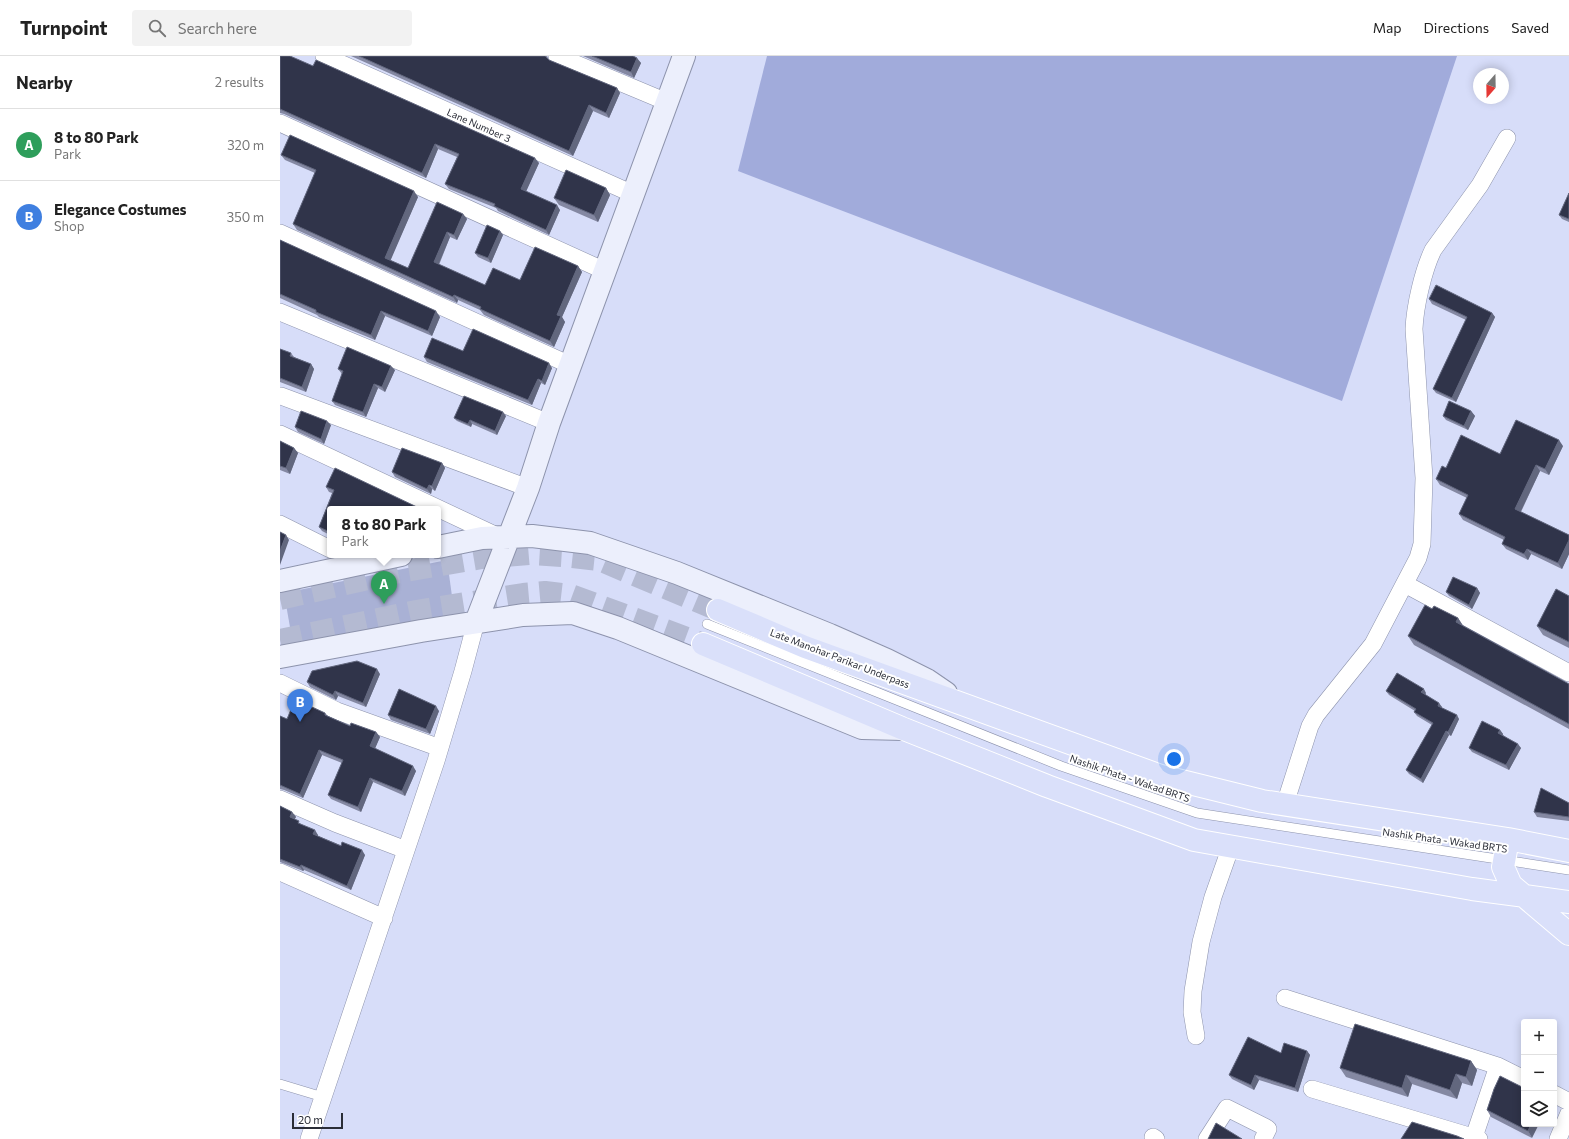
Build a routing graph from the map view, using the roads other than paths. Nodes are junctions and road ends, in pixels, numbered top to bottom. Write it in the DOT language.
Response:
graph roads {
  1 [pos="324,56"];
  2 [pos="557,56"];
  3 [pos="684,56"];
  4 [pos="667,102"];
  5 [pos="280,123"];
  6 [pos="1507,138"];
  7 [pos="633,194"];
  8 [pos="280,233"];
  9 [pos="605,271"];
  10 [pos="280,312"];
  11 [pos="570,365"];
  12 [pos="281,396"];
  13 [pos="549,423"];
  14 [pos="280,434"];
  15 [pos="528,488"];
  16 [pos="437,506"];
  17 [pos="441,508"];
  18 [pos="280,524"];
  19 [pos="504,537"];
  20 [pos="441,546"];
  21 [pos="327,548"];
  22 [pos="363,558"];
  23 [pos="350,559"];
  24 [pos="280,581"];
  25 [pos="1405,584"];
  26 [pos="476,622"];
  27 [pos="709,626"];
  28 [pos="280,656"];
  29 [pos="1569,673"];
  30 [pos="280,683"];
  31 [pos="963,704"];
  32 [pos="904,729"];
  33 [pos="440,748"];
  34 [pos="280,799"];
  35 [pos="1285,804"];
  36 [pos="1231,846"];
  37 [pos="1506,849"];
  38 [pos="406,850"];
  39 [pos="1569,851"];
  40 [pos="1569,870"];
  41 [pos="280,872"];
  42 [pos="1521,895"];
  43 [pos="1569,902"];
  44 [pos="384,918"];
  45 [pos="1569,934"];
  46 [pos="1285,998"];
  47 [pos="1196,1036"];
  48 [pos="1498,1066"];
  49 [pos="1521,1078"];
  50 [pos="280,1084"];
  51 [pos="1312,1089"];
  52 [pos="1557,1096"];
  53 [pos="323,1097"];
  54 [pos="1569,1102"];
  55 [pos="1569,1113"];
  56 [pos="1477,1138"];
  57 [pos="309,1139"];
  58 [pos="1207,1139"];
  59 [pos="1263,1139"];
  60 [pos="1558,1139"];
  1 -- 7 [label="street, Lane Number 3"];
  2 -- 4 [label="street"];
  3 -- 4 [label="main road"];
  4 -- 7 [label="main road"];
  5 -- 9 [label="street"];
  6 -- 25 [label="street"];
  7 -- 9 [label="main road"];
  8 -- 11 [label="street"];
  9 -- 11 [label="main road"];
  10 -- 13 [label="street"];
  11 -- 13 [label="main road"];
  12 -- 15 [label="street"];
  13 -- 15 [label="main road"];
  14 -- 16 [label="street"];
  15 -- 19 [label="main road"];
  17 -- 19 [label="street"];
  18 -- 21 [label="street"];
  19 -- 20 [label="main road"];
  19 -- 26 [label="main road"];
  19 -- 31 [label="main road"];
  22 -- 23 [label="main road"];
  23 -- 24 [label="main road"];
  25 -- 29 [label="street"];
  25 -- 35 [label="street"];
  26 -- 28 [label="main road"];
  26 -- 32 [label="main road"];
  26 -- 33 [label="street"];
  27 -- 31 [label="main road, Late Manohar Parikar Underpass"];
  27 -- 32 [label="main road"];
  27 -- 37 [label="lane, Nashik Phata - Wakad BRTS"];
  30 -- 33 [label="street"];
  31 -- 35 [label="main road, Late Manohar Parikar Underpass"];
  32 -- 36 [label="main road"];
  33 -- 38 [label="street"];
  34 -- 38 [label="street"];
  35 -- 37 [label="main road, Late Manohar Parikar Underpass"];
  36 -- 42 [label="main road"];
  36 -- 47 [label="street"];
  37 -- 39 [label="main road, Late Manohar Parikar Underpass"];
  37 -- 40 [label="lane, Nashik Phata - Wakad BRTS"];
  37 -- 42 [label="main road"];
  38 -- 44 [label="street"];
  41 -- 44 [label="street"];
  42 -- 43 [label="main road"];
  42 -- 45 [label="main road"];
  44 -- 53 [label="street"];
  46 -- 48 [label="street"];
  48 -- 49 [label="street"];
  48 -- 56 [label="street"];
  50 -- 53 [label="lane"];
  51 -- 56 [label="street"];
  52 -- 54 [label="street"];
  53 -- 57 [label="street"];
  55 -- 60 [label="street"];
  58 -- 59 [label="street"];
}
